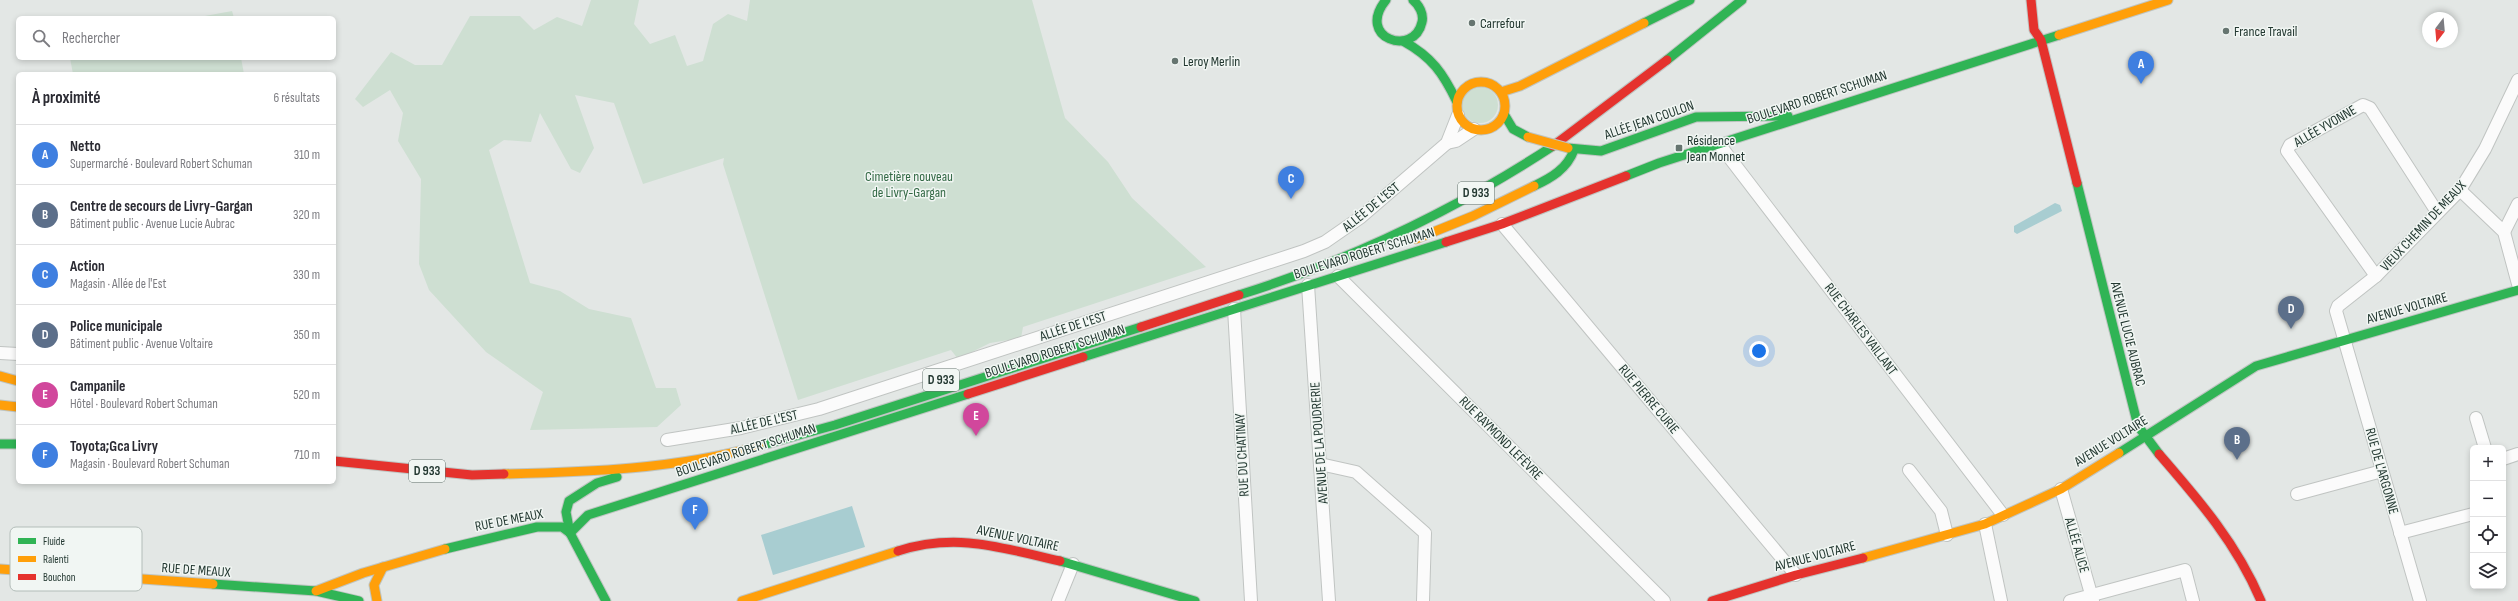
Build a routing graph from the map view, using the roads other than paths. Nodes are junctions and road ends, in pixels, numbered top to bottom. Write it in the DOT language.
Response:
graph roads {
  1 [pos="1386,0"];
  2 [pos="1413,0"];
  3 [pos="1690,0"];
  4 [pos="1742,0"];
  5 [pos="2168,0"];
  6 [pos="2031,2"];
  7 [pos="1377,4"];
  8 [pos="1419,30"];
  9 [pos="2041,40"];
  10 [pos="1403,41"];
  11 [pos="1424,53"];
  12 [pos="1445,77"];
  13 [pos="2518,80"];
  14 [pos="1469,85"];
  15 [pos="1611,90"];
  16 [pos="1500,92"];
  17 [pos="1457,102"];
  18 [pos="1504,114"];
  19 [pos="1458,115"];
  20 [pos="1717,116"];
  21 [pos="1804,116"];
  22 [pos="1568,122"];
  23 [pos="1474,130"];
  24 [pos="1488,130"];
  25 [pos="1731,133"];
  26 [pos="1551,134"];
  27 [pos="1524,136"];
  28 [pos="1447,143"];
  29 [pos="1719,144"];
  30 [pos="1571,149"];
  31 [pos="1601,151"];
  32 [pos="1554,176"];
  33 [pos="1483,177"];
  34 [pos="1464,188"];
  35 [pos="2460,190"];
  36 [pos="2518,204"];
  37 [pos="2437,212"];
  38 [pos="1502,224"];
  39 [pos="2504,232"];
  40 [pos="1409,242"];
  41 [pos="1384,251"];
  42 [pos="1344,258"];
  43 [pos="1295,265"];
  44 [pos="1338,276"];
  45 [pos="2376,276"];
  46 [pos="2518,284"];
  47 [pos="1308,285"];
  48 [pos="2518,290"];
  49 [pos="1234,309"];
  50 [pos="2344,340"];
  51 [pos="0,353"];
  52 [pos="16,354"];
  53 [pos="0,376"];
  54 [pos="16,380"];
  55 [pos="0,405"];
  56 [pos="16,407"];
  57 [pos="834,415"];
  58 [pos="2476,418"];
  59 [pos="812,421"];
  60 [pos="753,437"];
  61 [pos="2144,438"];
  62 [pos="667,440"];
  63 [pos="0,444"];
  64 [pos="16,444"];
  65 [pos="723,444"];
  66 [pos="2484,445"];
  67 [pos="2518,454"];
  68 [pos="2506,458"];
  69 [pos="336,461"];
  70 [pos="662,464"];
  71 [pos="1320,464"];
  72 [pos="1909,470"];
  73 [pos="2382,471"];
  74 [pos="2061,489"];
  75 [pos="2297,494"];
  76 [pos="2003,515"];
  77 [pos="2470,515"];
  78 [pos="1985,524"];
  79 [pos="570,533"];
  80 [pos="2400,533"];
  81 [pos="1947,535"];
  82 [pos="1073,564"];
  83 [pos="383,567"];
  84 [pos="0,569"];
  85 [pos="10,570"];
  86 [pos="0,574"];
  87 [pos="10,574"];
  88 [pos="1796,575"];
  89 [pos="142,580"];
  90 [pos="595,581"];
  91 [pos="316,591"];
  92 [pos="593,597"];
  93 [pos="2092,598"];
  94 [pos="358,601"];
  95 [pos="377,601"];
  96 [pos="606,601"];
  97 [pos="742,601"];
  98 [pos="1058,601"];
  99 [pos="1195,601"];
  100 [pos="1251,601"];
  101 [pos="1329,601"];
  102 [pos="1423,601"];
  103 [pos="1664,601"];
  104 [pos="1712,601"];
  105 [pos="2001,601"];
  106 [pos="2070,601"];
  107 [pos="2193,601"];
  108 [pos="2261,601"];
  109 [pos="2420,601"];
  1 -- 7 [label="main road"];
  2 -- 8 [label="main road"];
  3 -- 16 [label="main road"];
  4 -- 42 [label="main road, D 933"];
  5 -- 9 [label="main road, BOULEVARD ROBERT SCHUMAN"];
  6 -- 9 [label="main road, AVENUE LUCIE AUBRAC"];
  6 -- 9 [label="main road, AVENUE LUCIE AUBRAC"];
  7 -- 10 [label="main road"];
  8 -- 10 [label="main road"];
  8 -- 11 [label="main road"];
  9 -- 21 [label="main road, BOULEVARD ROBERT SCHUMAN"];
  9 -- 61 [label="main road, AVENUE LUCIE AUBRAC"];
  10 -- 11 [label="main road"];
  11 -- 12 [label="main road"];
  12 -- 14 [label="main road"];
  12 -- 17 [label="main road"];
  13 -- 35 [label="street, VIEUX CHEMIN DE MEAUX"];
  14 -- 16 [label="main road"];
  14 -- 17 [label="main road"];
  15 -- 22 [label="main road"];
  16 -- 18 [label="main road"];
  17 -- 19 [label="main road"];
  18 -- 24 [label="main road"];
  18 -- 27 [label="main road"];
  19 -- 23 [label="main road"];
  19 -- 28 [label="street, ALLÉE DE L'EST"];
  20 -- 21 [label="main road, ALLÉE JEAN COULON"];
  20 -- 25 [label="main road"];
  20 -- 31 [label="main road, ALLÉE JEAN COULON"];
  21 -- 25 [label="main road, BOULEVARD ROBERT SCHUMAN"];
  23 -- 24 [label="main road"];
  23 -- 28 [label="street, ALLÉE DE L'EST"];
  24 -- 27 [label="main road, ALLÉE JEAN COULON"];
  25 -- 29 [label="main road, BOULEVARD ROBERT SCHUMAN"];
  26 -- 33 [label="main road, D 933"];
  27 -- 30 [label="main road, ALLÉE JEAN COULON, bridge"];
  28 -- 62 [label="street, ALLÉE DE L'EST"];
  29 -- 38 [label="main road, BOULEVARD ROBERT SCHUMAN"];
  29 -- 76 [label="street, RUE CHARLES VAILLANT"];
  30 -- 31 [label="main road, ALLÉE JEAN COULON"];
  30 -- 32 [label="main road"];
  31 -- 32 [label="main road"];
  32 -- 40 [label="main road"];
  34 -- 43 [label="main road, D 933"];
  35 -- 37 [label="street, VIEUX CHEMIN DE MEAUX"];
  35 -- 39 [label="street"];
  36 -- 39 [label="street"];
  37 -- 45 [label="street, VIEUX CHEMIN DE MEAUX"];
  37 -- 45 [label="street, ALLÉE YVONNE"];
  38 -- 44 [label="main road, BOULEVARD ROBERT SCHUMAN"];
  38 -- 88 [label="street, RUE PIERRE CURIE"];
  39 -- 46 [label="street"];
  41 -- 42 [label="main road"];
  42 -- 70 [label="main road, D 933"];
  44 -- 47 [label="main road, BOULEVARD ROBERT SCHUMAN"];
  44 -- 103 [label="street, RUE RAYMOND LEFÈVRE"];
  45 -- 50 [label="street, VIEUX CHEMIN DE MEAUX"];
  47 -- 49 [label="main road, BOULEVARD ROBERT SCHUMAN"];
  47 -- 71 [label="street, AVENUE DE LA POUDRERIE"];
  48 -- 50 [label="main road, AVENUE VOLTAIRE"];
  49 -- 79 [label="main road, BOULEVARD ROBERT SCHUMAN"];
  49 -- 100 [label="street, RUE DU CHATINAY"];
  50 -- 61 [label="main road, AVENUE VOLTAIRE"];
  50 -- 73 [label="street, RUE DE L'ARGONNE"];
  51 -- 52 [label="street"];
  53 -- 54 [label="main road"];
  55 -- 56 [label="main road"];
  57 -- 59 [label="main road"];
  58 -- 66 [label="street"];
  60 -- 65 [label="main road"];
  61 -- 74 [label="main road, AVENUE VOLTAIRE"];
  61 -- 108 [label="main road, AVENUE LUCIE AUBRAC"];
  63 -- 64 [label="main road"];
  67 -- 68 [label="street"];
  69 -- 70 [label="main road, D 933"];
  70 -- 79 [label="main road"];
  71 -- 101 [label="street, AVENUE DE LA POUDRERIE"];
  71 -- 102 [label="street"];
  72 -- 81 [label="street"];
  73 -- 75 [label="street"];
  73 -- 80 [label="street, RUE DE L'ARGONNE"];
  74 -- 76 [label="main road, AVENUE VOLTAIRE"];
  74 -- 93 [label="street, ALLÉE ALICE"];
  76 -- 78 [label="main road, AVENUE VOLTAIRE"];
  77 -- 80 [label="street"];
  78 -- 81 [label="main road, AVENUE VOLTAIRE"];
  78 -- 105 [label="street"];
  79 -- 83 [label="main road, RUE DE MEAUX"];
  79 -- 90 [label="main road"];
  80 -- 109 [label="street, RUE DE L'ARGONNE"];
  81 -- 88 [label="main road, AVENUE VOLTAIRE"];
  82 -- 97 [label="main road, AVENUE VOLTAIRE"];
  82 -- 98 [label="street"];
  82 -- 99 [label="main road, AVENUE VOLTAIRE"];
  83 -- 91 [label="main road, RUE DE MEAUX"];
  83 -- 95 [label="main road"];
  84 -- 85 [label="main road, RUE DE MEAUX"];
  86 -- 87 [label="main road, RUE DE MEAUX"];
  88 -- 104 [label="main road, AVENUE VOLTAIRE"];
  89 -- 91 [label="main road, RUE DE MEAUX"];
  90 -- 92 [label="main road"];
  90 -- 96 [label="main road"];
  91 -- 94 [label="main road, RUE DE MEAUX"];
  93 -- 106 [label="street"];
  93 -- 107 [label="street"];
}
